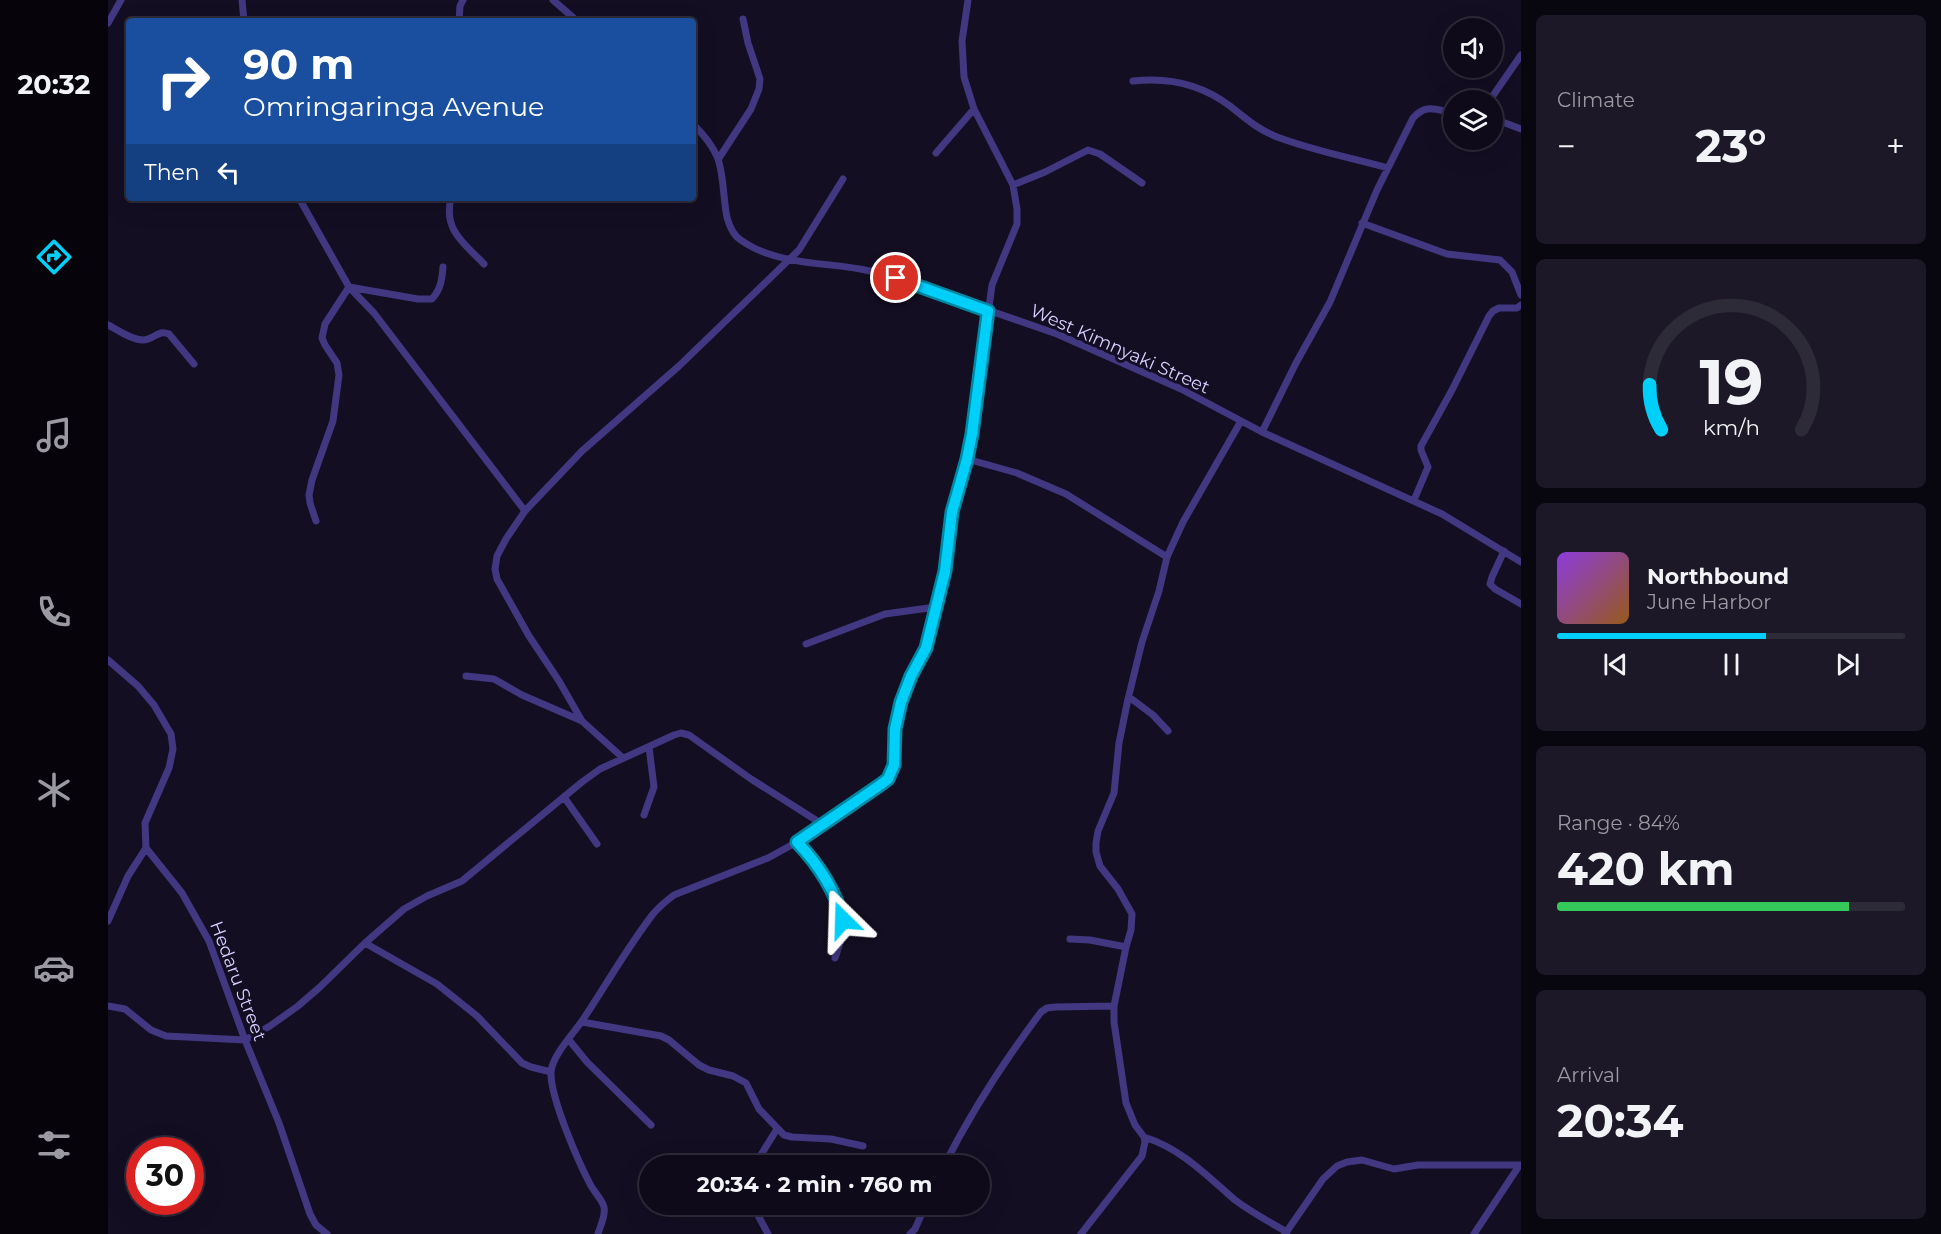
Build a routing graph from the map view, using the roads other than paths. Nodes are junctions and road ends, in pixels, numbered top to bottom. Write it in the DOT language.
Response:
graph roads {
  1 [pos="121,0"];
  2 [pos="242,0"];
  3 [pos="463,0"];
  4 [pos="553,0"];
  5 [pos="965,1"];
  6 [pos="244,18"];
  7 [pos="459,18"];
  8 [pos="573,18"];
  9 [pos="743,19"];
  10 [pos="108,23"];
  11 [pos="1521,55"];
  12 [pos="1133,81"];
  13 [pos="1497,90"];
  14 [pos="974,109"];
  15 [pos="1443,111"];
  16 [pos="1503,122"];
  17 [pos="696,127"];
  18 [pos="1521,129"];
  19 [pos="936,153"];
  20 [pos="719,158"];
  21 [pos="1388,168"];
  22 [pos="843,179"];
  23 [pos="1142,183"];
  24 [pos="1013,185"];
  25 [pos="301,201"];
  26 [pos="450,201"];
  27 [pos="1362,223"];
  28 [pos="789,260"];
  29 [pos="484,264"];
  30 [pos="443,267"];
  31 [pos="349,287"];
  32 [pos="1521,295"];
  33 [pos="1521,305"];
  34 [pos="988,311"];
  35 [pos="108,325"];
  36 [pos="194,364"];
  37 [pos="1241,421"];
  38 [pos="1262,432"];
  39 [pos="967,459"];
  40 [pos="1414,500"];
  41 [pos="525,512"];
  42 [pos="316,521"];
  43 [pos="1504,551"];
  44 [pos="1167,558"];
  45 [pos="1521,562"];
  46 [pos="1521,604"];
  47 [pos="936,607"];
  48 [pos="806,644"];
  49 [pos="108,660"];
  50 [pos="466,676"];
  51 [pos="1129,697"];
  52 [pos="582,721"];
  53 [pos="1168,731"];
  54 [pos="649,747"];
  55 [pos="623,758"];
  56 [pos="564,797"];
  57 [pos="644,815"];
  58 [pos="822,824"];
  59 [pos="797,842"];
  60 [pos="597,844"];
  61 [pos="146,848"];
  62 [pos="108,921"];
  63 [pos="1070,939"];
  64 [pos="364,943"];
  65 [pos="1126,947"];
  66 [pos="835,958"];
  67 [pos="108,1006"];
  68 [pos="1114,1006"];
  69 [pos="582,1022"];
  70 [pos="245,1040"];
  71 [pos="569,1040"];
  72 [pos="551,1072"];
  73 [pos="651,1125"];
  74 [pos="777,1129"];
  75 [pos="1144,1137"];
  76 [pos="863,1146"];
  77 [pos="761,1155"];
  78 [pos="950,1155"];
  79 [pos="1520,1166"];
  80 [pos="758,1215"];
  81 [pos="921,1215"];
  82 [pos="1286,1233"];
  83 [pos="327,1234"];
  84 [pos="598,1234"];
  85 [pos="768,1234"];
  86 [pos="910,1234"];
  87 [pos="1081,1234"];
  88 [pos="1474,1234"];
  1 -- 10 [label="street"];
  2 -- 6 [label="street"];
  3 -- 7 [label="street"];
  4 -- 8 [label="street"];
  5 -- 14 [label="street"];
  9 -- 20 [label="street"];
  11 -- 13 [label="street"];
  12 -- 21 [label="street"];
  14 -- 19 [label="street"];
  14 -- 24 [label="street"];
  15 -- 21 [label="street"];
  16 -- 18 [label="street"];
  17 -- 20 [label="street, West Kimnyaki Street"];
  20 -- 28 [label="street, West Kimnyaki Street"];
  21 -- 27 [label="street"];
  22 -- 28 [label="street"];
  23 -- 24 [label="street"];
  24 -- 34 [label="street"];
  25 -- 31 [label="street"];
  26 -- 29 [label="street"];
  27 -- 32 [label="street"];
  27 -- 38 [label="street"];
  28 -- 34 [label="street, West Kimnyaki Street"];
  28 -- 41 [label="street"];
  30 -- 31 [label="street"];
  31 -- 41 [label="street"];
  31 -- 42 [label="street"];
  33 -- 40 [label="street"];
  34 -- 37 [label="street, West Kimnyaki Street"];
  34 -- 39 [label="street"];
  35 -- 36 [label="street"];
  37 -- 38 [label="street, West Kimnyaki Street"];
  37 -- 44 [label="street"];
  38 -- 40 [label="street, West Kimnyaki Street"];
  39 -- 44 [label="street"];
  39 -- 47 [label="street"];
  40 -- 43 [label="street, West Kimnyaki Street"];
  41 -- 52 [label="street"];
  43 -- 45 [label="street, West Kimnyaki Street"];
  43 -- 46 [label="street"];
  44 -- 51 [label="street"];
  47 -- 48 [label="street"];
  47 -- 58 [label="street"];
  49 -- 61 [label="street"];
  50 -- 52 [label="street"];
  51 -- 53 [label="street"];
  51 -- 65 [label="street"];
  52 -- 55 [label="street"];
  54 -- 55 [label="street"];
  54 -- 57 [label="street"];
  54 -- 58 [label="street"];
  55 -- 56 [label="street"];
  56 -- 60 [label="street"];
  56 -- 64 [label="street"];
  58 -- 59 [label="street"];
  59 -- 66 [label="street"];
  59 -- 69 [label="street"];
  61 -- 62 [label="street"];
  61 -- 70 [label="street, Hedaru Street"];
  63 -- 65 [label="street"];
  64 -- 70 [label="street"];
  64 -- 72 [label="street"];
  65 -- 68 [label="street"];
  67 -- 70 [label="street"];
  68 -- 75 [label="street"];
  68 -- 78 [label="street"];
  69 -- 71 [label="street"];
  69 -- 74 [label="street"];
  70 -- 83 [label="street, Hedaru Street"];
  71 -- 72 [label="street"];
  71 -- 73 [label="street"];
  72 -- 84 [label="street"];
  74 -- 76 [label="street"];
  74 -- 77 [label="street"];
  75 -- 82 [label="street"];
  75 -- 87 [label="street"];
  79 -- 82 [label="street"];
  79 -- 88 [label="street"];
  80 -- 85 [label="street"];
  81 -- 86 [label="street"];
}
